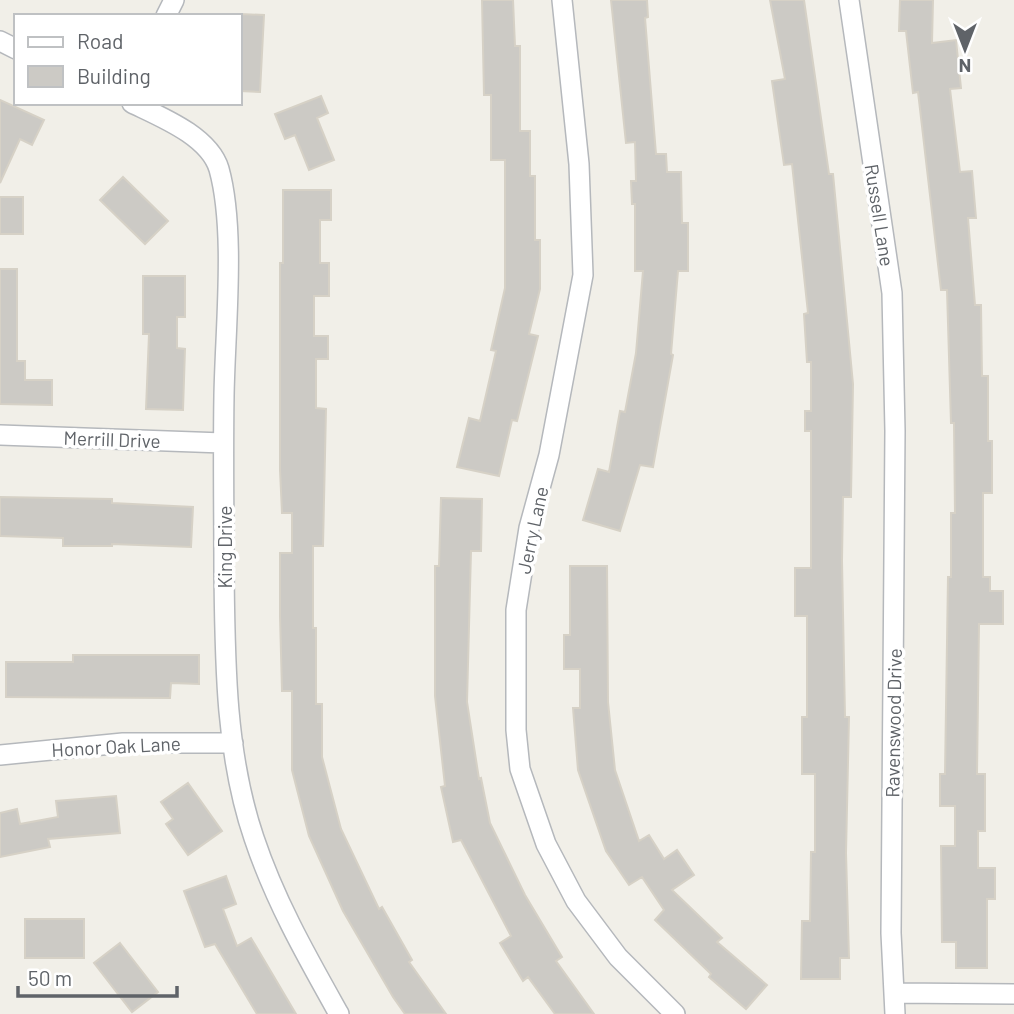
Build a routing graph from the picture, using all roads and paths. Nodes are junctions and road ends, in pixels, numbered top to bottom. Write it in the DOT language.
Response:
graph roads {
  1 [pos="562,0"];
  2 [pos="849,0"];
  3 [pos="140,105"];
  4 [pos="895,431"];
  5 [pos="0,435"];
  6 [pos="223,443"];
  7 [pos="233,743"];
  8 [pos="0,755"];
  9 [pos="894,993"];
  10 [pos="1014,994"];
  11 [pos="339,1014"];
  12 [pos="675,1014"];
  13 [pos="895,1014"];
  1 -- 12 [label="street, Jerry Lane"];
  2 -- 4 [label="street, Russell Lane"];
  3 -- 6 [label="street, King Drive"];
  4 -- 9 [label="street, Ravenswood Drive"];
  5 -- 6 [label="street, Merrill Drive"];
  6 -- 7 [label="street, King Drive"];
  7 -- 8 [label="street, Honor Oak Lane"];
  7 -- 11 [label="street, King Drive"];
  9 -- 10 [label="street"];
  9 -- 13 [label="street, Ravenswood Drive"];
}
